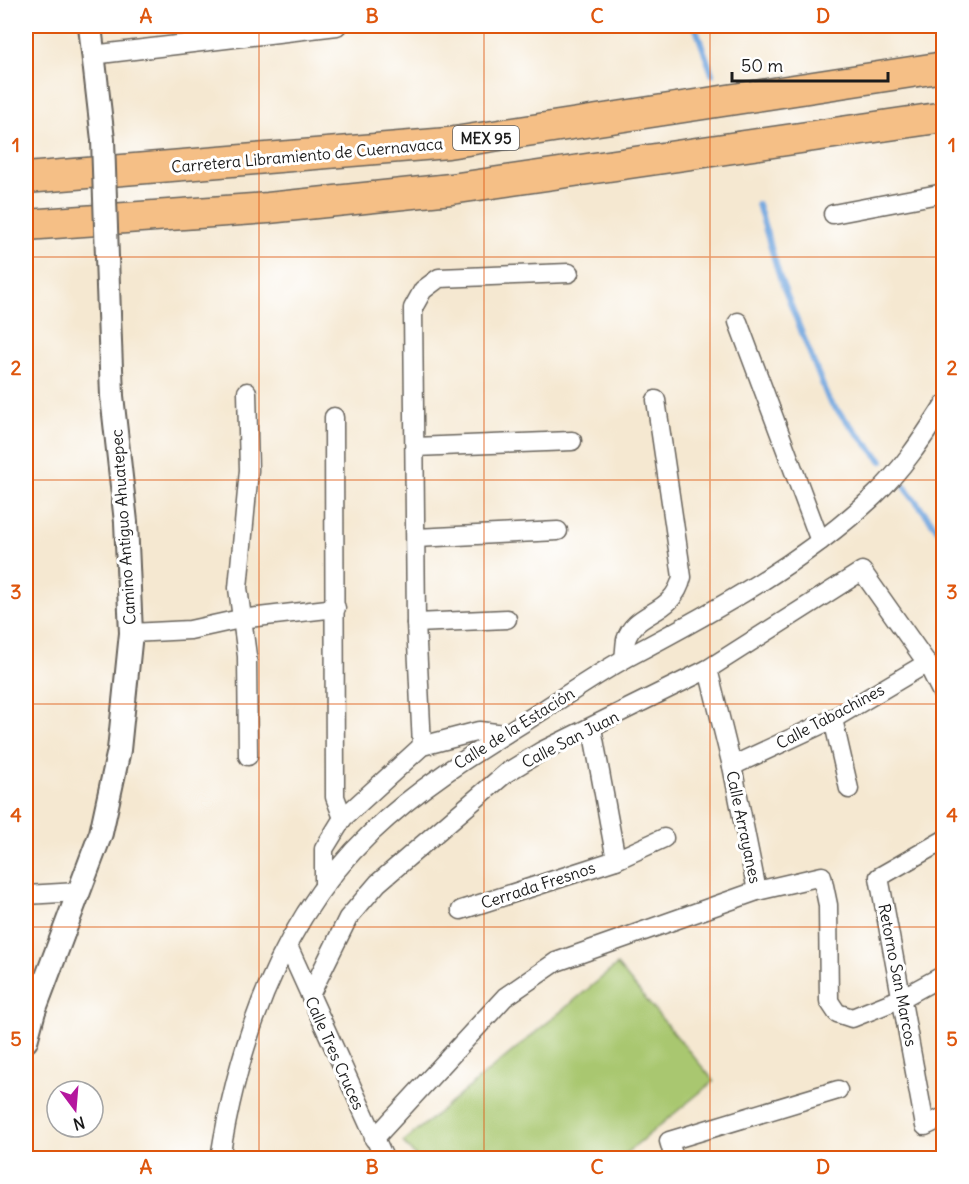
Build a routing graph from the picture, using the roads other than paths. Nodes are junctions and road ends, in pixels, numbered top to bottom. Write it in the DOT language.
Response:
graph roads {
  1 [pos="90,26"];
  2 [pos="337,26"];
  3 [pos="92,55"];
  4 [pos="944,67"];
  5 [pos="944,117"];
  6 [pos="26,178"];
  7 [pos="944,193"];
  8 [pos="832,214"];
  9 [pos="26,225"];
  10 [pos="569,273"];
  11 [pos="738,322"];
  12 [pos="247,392"];
  13 [pos="656,400"];
  14 [pos="944,405"];
  15 [pos="334,417"];
  16 [pos="572,441"];
  17 [pos="415,447"];
  18 [pos="558,531"];
  19 [pos="416,538"];
  20 [pos="820,541"];
  21 [pos="336,608"];
  22 [pos="240,619"];
  23 [pos="507,619"];
  24 [pos="416,623"];
  25 [pos="131,633"];
  26 [pos="624,659"];
  27 [pos="927,663"];
  28 [pos="708,669"];
  29 [pos="944,697"];
  30 [pos="833,719"];
  31 [pos="592,728"];
  32 [pos="505,734"];
  33 [pos="422,747"];
  34 [pos="248,756"];
  35 [pos="732,766"];
  36 [pos="849,789"];
  37 [pos="343,818"];
  38 [pos="664,838"];
  39 [pos="944,840"];
  40 [pos="616,860"];
  41 [pos="324,885"];
  42 [pos="757,891"];
  43 [pos="78,892"];
  44 [pos="26,895"];
  45 [pos="461,910"];
  46 [pos="288,946"];
  47 [pos="944,975"];
  48 [pos="310,995"];
  49 [pos="902,998"];
  50 [pos="26,1041"];
  51 [pos="838,1090"];
  52 [pos="944,1117"];
  53 [pos="374,1138"];
  54 [pos="220,1158"];
  55 [pos="384,1158"];
  56 [pos="674,1158"];
  1 -- 3 [label="street, Camino Antiguo Ahuatepec"];
  2 -- 3 [label="street"];
  3 -- 25 [label="street, Camino Antiguo Ahuatepec, bridge"];
  4 -- 6 [label="highway, Carretera Libramiento de Cuernavaca / MEX 95"];
  5 -- 9 [label="highway"];
  7 -- 8 [label="street"];
  10 -- 17 [label="street"];
  11 -- 20 [label="street"];
  12 -- 22 [label="street"];
  13 -- 26 [label="street"];
  14 -- 20 [label="street, Calle de la Estación"];
  15 -- 21 [label="street"];
  16 -- 17 [label="street"];
  17 -- 19 [label="street"];
  18 -- 19 [label="street"];
  19 -- 24 [label="street"];
  20 -- 26 [label="street, Calle de la Estación"];
  21 -- 22 [label="street"];
  21 -- 37 [label="street"];
  22 -- 25 [label="street"];
  22 -- 34 [label="street"];
  23 -- 24 [label="street"];
  24 -- 33 [label="street"];
  25 -- 43 [label="street, Camino Antiguo Ahuatepec"];
  26 -- 32 [label="street, Calle de la Estación"];
  27 -- 28 [label="street, Calle San Juan"];
  27 -- 29 [label="street"];
  27 -- 30 [label="street, Calle Tabachines"];
  28 -- 31 [label="street, Calle San Juan"];
  28 -- 35 [label="street, Calle Arrayanes"];
  30 -- 35 [label="street, Calle Tabachines"];
  30 -- 36 [label="street"];
  31 -- 40 [label="street, Cerrada Fresnos"];
  31 -- 48 [label="street, Calle San Juan"];
  32 -- 33 [label="street"];
  32 -- 41 [label="street, Calle de la Estación"];
  33 -- 37 [label="street"];
  35 -- 42 [label="street, Calle Arrayanes"];
  37 -- 41 [label="street"];
  38 -- 40 [label="street, Cerrada Fresnos"];
  39 -- 49 [label="street, Retorno San Marcos"];
  40 -- 45 [label="street, Cerrada Fresnos"];
  41 -- 46 [label="street, Calle de la Estación"];
  42 -- 49 [label="street, Calle Arrayanes"];
  42 -- 53 [label="street"];
  43 -- 44 [label="street"];
  43 -- 50 [label="street, Camino Antiguo Ahuatepec"];
  46 -- 48 [label="street, Calle Tres Cruces"];
  46 -- 54 [label="street, Calle de la Estación"];
  47 -- 49 [label="street"];
  48 -- 53 [label="street, Calle Tres Cruces"];
  49 -- 52 [label="street, Retorno San Marcos"];
  51 -- 56 [label="street"];
  53 -- 55 [label="street, Calle Tres Cruces"];
}
